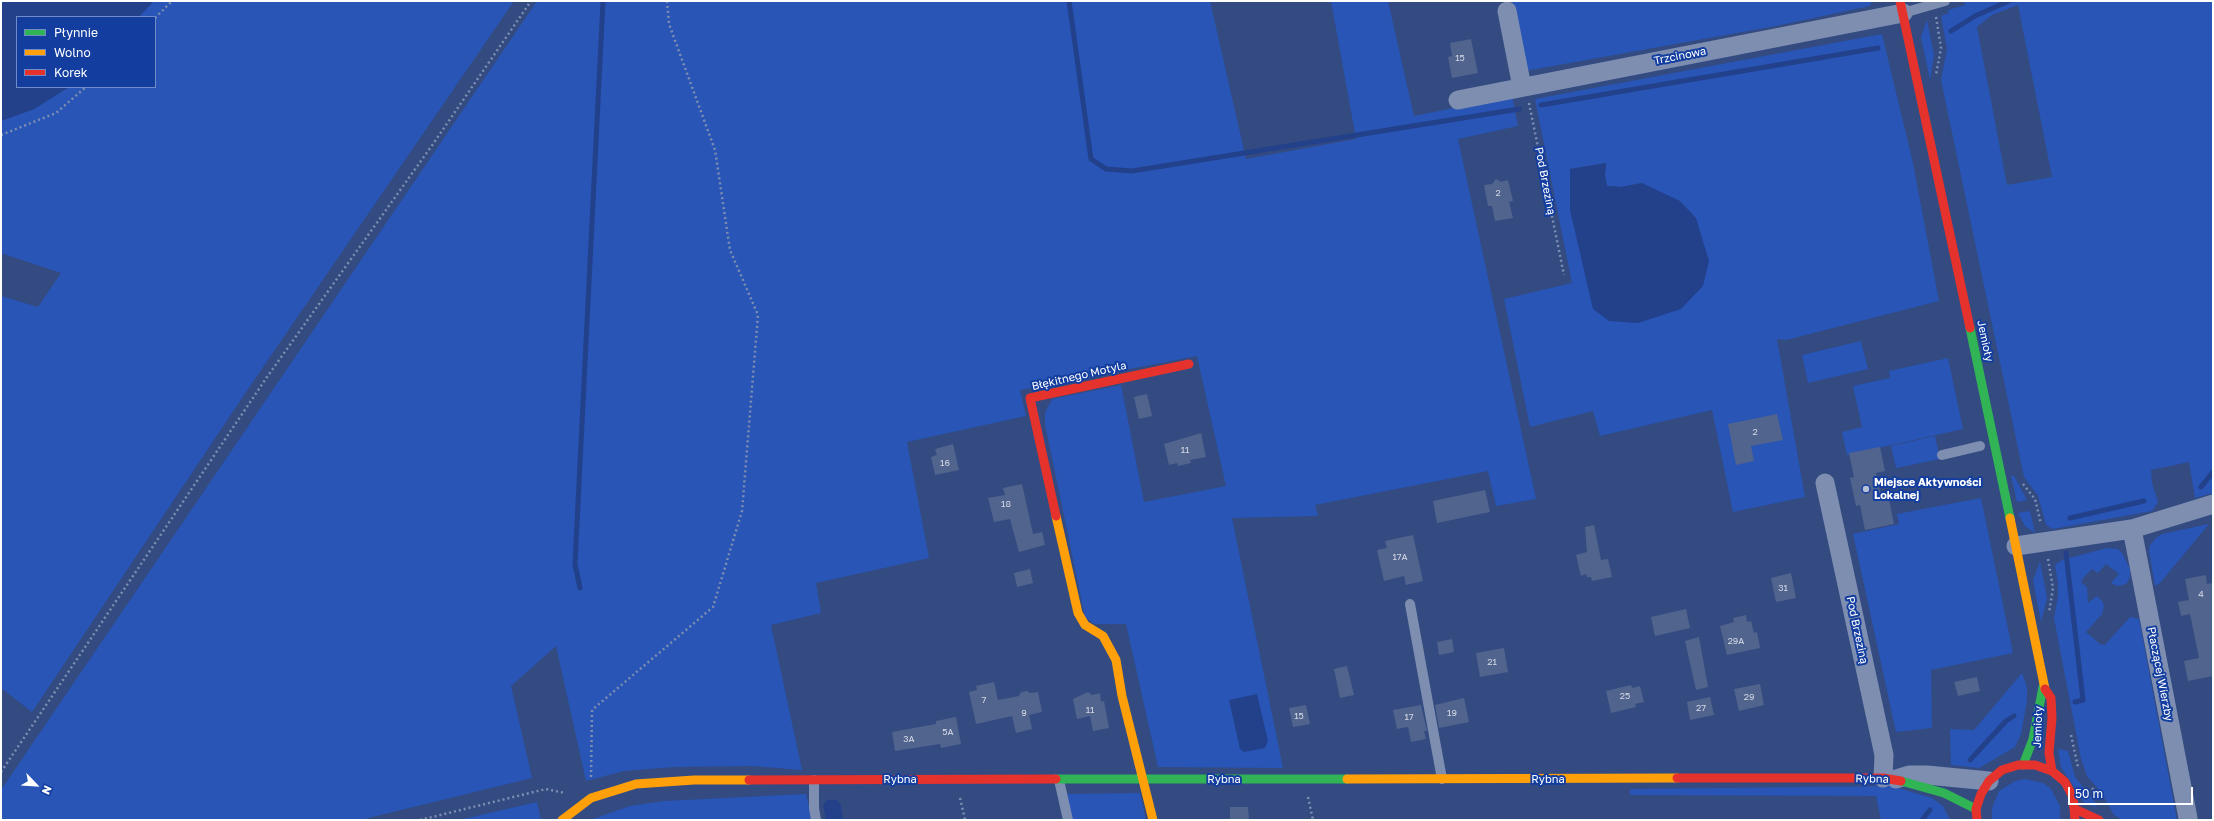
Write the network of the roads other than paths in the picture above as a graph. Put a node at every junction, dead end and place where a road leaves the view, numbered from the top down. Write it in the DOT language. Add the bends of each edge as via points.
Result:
graph roads {
  1 [pos="1945,1"];
  2 [pos="1902,7"];
  3 [pos="1507,11"];
  4 [pos="1524,87"];
  5 [pos="1458,100"];
  6 [pos="1189,364"];
  7 [pos="1980,446"];
  8 [pos="1942,455"];
  9 [pos="1825,483"];
  10 [pos="2213,504"];
  11 [pos="2132,529"];
  12 [pos="2016,546"];
  13 [pos="1410,604"];
  14 [pos="2043,686"];
  15 [pos="2023,765"];
  16 [pos="2052,771"];
  17 [pos="1144,779"];
  18 [pos="1442,779"];
  19 [pos="1889,779"];
  20 [pos="814,780"];
  21 [pos="1059,780"];
  22 [pos="1989,781"];
  23 [pos="1976,809"];
  24 [pos="2075,809"];
  25 [pos="2188,818"];
  26 [pos="562,820"];
  27 [pos="816,820"];
  28 [pos="1068,820"];
  29 [pos="1154,820"];
  30 [pos="1977,820"];
  31 [pos="2075,820"];
  32 [pos="2099,820"];
  1 -- 2 [label="lane"];
  2 -- 4 [label="street, Trzcinowa"];
  2 -- 12 [label="street, Jemioły"];
  3 -- 4 [label="street"];
  4 -- 5 [label="street, Trzcinowa"];
  6 -- 17 [label="street, Błękitnego Motyla" via="1030,398 1078,613 1085,625 1103,636 1116,660 1122,696"];
  7 -- 8 [label="lane"];
  9 -- 19 [label="street, Pod Brzeziną"];
  10 -- 11 [label="street"];
  11 -- 12 [label="street"];
  11 -- 25 [label="street, Płaczącej Wierzby"];
  12 -- 14 [label="street, Jemioły"];
  13 -- 18 [label="lane"];
  14 -- 15 [label="street, Jemioły" via="2038,700 2033,739"];
  14 -- 16 [label="street, Jemioły" via="2051,698 2049,753"];
  15 -- 16 [label="street" via="2035,765"];
  15 -- 22 [label="street" via="2002,770"];
  16 -- 24 [label="street" via="2064,782 2073,797"];
  17 -- 18 [label="street, Rybna"];
  17 -- 21 [label="street, Rybna"];
  17 -- 29 [label="street"];
  18 -- 19 [label="street, Rybna"];
  19 -- 22 [label="street, Rybna" via="1927,775"];
  19 -- 23 [label="street, Rybna" via="1944,793"];
  20 -- 21 [label="street, Rybna"];
  20 -- 26 [label="street, Rybna" via="694,780 636,784 591,798"];
  20 -- 27 [label="lane"];
  21 -- 28 [label="lane"];
  22 -- 23 [label="street"];
  23 -- 30 [label="street"];
  24 -- 31 [label="street"];
  24 -- 32 [label="street"];
}
